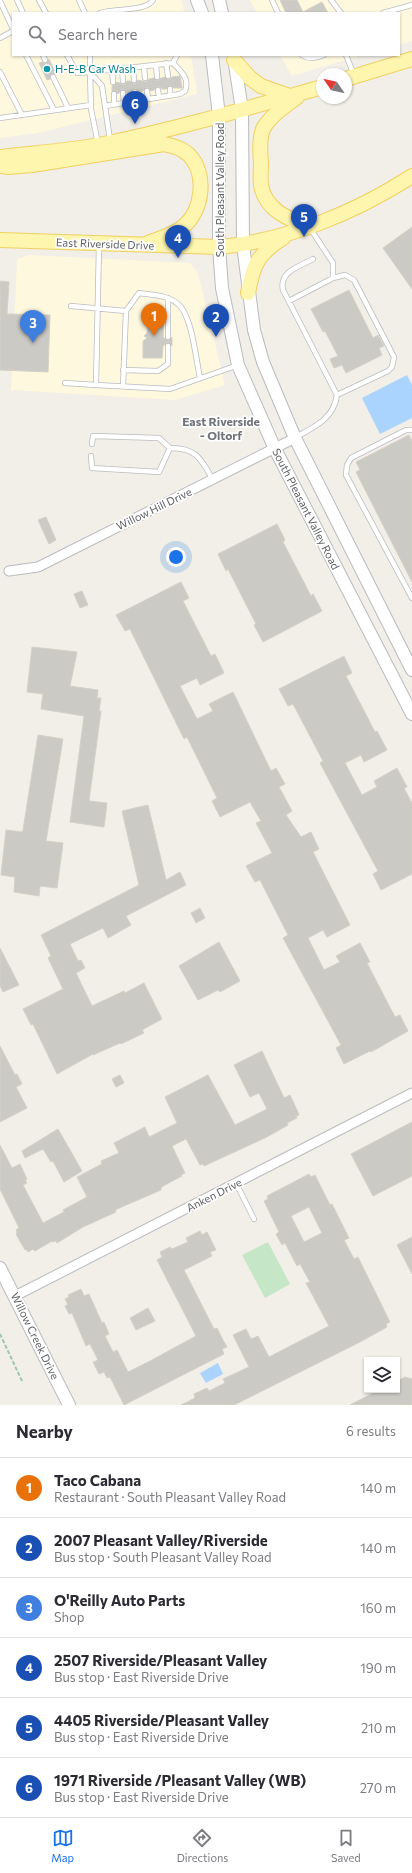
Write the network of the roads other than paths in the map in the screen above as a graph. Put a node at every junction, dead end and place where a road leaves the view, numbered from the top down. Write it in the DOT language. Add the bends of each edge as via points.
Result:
graph roads {
  1 [pos="1,0"];
  2 [pos="17,0"];
  3 [pos="39,0"];
  4 [pos="79,0"];
  5 [pos="153,0"];
  6 [pos="197,0"];
  7 [pos="218,0"];
  8 [pos="272,0"];
  9 [pos="331,0"];
  10 [pos="412,5"];
  11 [pos="23,12"];
  12 [pos="45,12"];
  13 [pos="84,12"];
  14 [pos="107,12"];
  15 [pos="202,12"];
  16 [pos="222,12"];
  17 [pos="278,12"];
  18 [pos="340,12"];
  19 [pos="387,12"];
  20 [pos="12,28"];
  21 [pos="12,31"];
  22 [pos="0,38"];
  23 [pos="27,56"];
  24 [pos="68,56"];
  25 [pos="90,56"];
  26 [pos="176,56"];
  27 [pos="212,56"];
  28 [pos="303,56"];
  29 [pos="322,56"];
  30 [pos="346,56"];
  31 [pos="233,57"];
  32 [pos="412,59"];
  33 [pos="173,63"];
  34 [pos="166,64"];
  35 [pos="156,65"];
  36 [pos="144,66"];
  37 [pos="133,67"];
  38 [pos="122,68"];
  39 [pos="348,68"];
  40 [pos="112,69"];
  41 [pos="0,72"];
  42 [pos="90,72"];
  43 [pos="168,76"];
  44 [pos="53,77"];
  45 [pos="157,77"];
  46 [pos="352,77"];
  47 [pos="145,78"];
  48 [pos="134,80"];
  49 [pos="123,81"];
  50 [pos="113,82"];
  51 [pos="170,89"];
  52 [pos="316,89"];
  53 [pos="158,90"];
  54 [pos="147,91"];
  55 [pos="135,92"];
  56 [pos="124,93"];
  57 [pos="114,94"];
  58 [pos="297,94"];
  59 [pos="170,95"];
  60 [pos="159,97"];
  61 [pos="148,99"];
  62 [pos="136,101"];
  63 [pos="124,103"];
  64 [pos="114,104"];
  65 [pos="91,105"];
  66 [pos="105,106"];
  67 [pos="68,108"];
  68 [pos="54,110"];
  69 [pos="242,110"];
  70 [pos="22,115"];
  71 [pos="219,116"];
  72 [pos="0,118"];
  73 [pos="104,143"];
  74 [pos="0,157"];
  75 [pos="0,166"];
  76 [pos="412,176"];
  77 [pos="310,227"];
  78 [pos="293,232"];
  79 [pos="0,240"];
  80 [pos="99,244"];
  81 [pos="243,245"];
  82 [pos="142,246"];
  83 [pos="219,247"];
  84 [pos="313,259"];
  85 [pos="333,278"];
  86 [pos="248,293"];
  87 [pos="168,298"];
  88 [pos="289,301"];
  89 [pos="71,306"];
  90 [pos="98,308"];
  91 [pos="126,311"];
  92 [pos="168,337"];
  93 [pos="168,346"];
  94 [pos="238,365"];
  95 [pos="124,370"];
  96 [pos="200,378"];
  97 [pos="65,383"];
  98 [pos="96,385"];
  99 [pos="123,386"];
  100 [pos="337,395"];
  101 [pos="412,430"];
  102 [pos="295,438"];
  103 [pos="92,444"];
  104 [pos="170,448"];
  105 [pos="275,450"];
  106 [pos="91,456"];
  107 [pos="213,480"];
  108 [pos="9,571"];
  109 [pos="412,598"];
  110 [pos="412,670"];
  111 [pos="412,714"];
  112 [pos="412,1093"];
  113 [pos="236,1183"];
  114 [pos="254,1218"];
  115 [pos="0,1268"];
  116 [pos="15,1296"];
  117 [pos="69,1405"];
  1 -- 20 [label="lane"];
  2 -- 11 [label="lane"];
  3 -- 12 [label="lane"];
  4 -- 13 [label="lane"];
  5 -- 14 [label="lane" via="142,7"];
  6 -- 15 [label="main road"];
  7 -- 16 [label="main road"];
  8 -- 17 [label="lane"];
  9 -- 18 [label="lane"];
  10 -- 19 [label="lane"];
  21 -- 22 [label="lane"];
  23 -- 68 [label="lane"];
  24 -- 42 [label="lane" via="77,73"];
  25 -- 42 [label="lane"];
  26 -- 33 [label="lane"];
  27 -- 71 [label="main road, South Pleasant Valley Road"];
  28 -- 29 [label="lane" via="314,59"];
  30 -- 39 [label="lane"];
  31 -- 58 [label="main road" via="260,86"];
  31 -- 69 [label="main road, South Pleasant Valley Road"];
  32 -- 46 [label="main road"];
  33 -- 34 [label="lane"];
  33 -- 59 [label="lane" via="184,74 187,86 185,91"];
  34 -- 35 [label="lane"];
  34 -- 43 [label="lane"];
  35 -- 36 [label="lane"];
  35 -- 45 [label="lane"];
  36 -- 37 [label="lane"];
  36 -- 47 [label="lane"];
  37 -- 38 [label="lane"];
  37 -- 48 [label="lane"];
  38 -- 40 [label="lane"];
  38 -- 49 [label="lane"];
  40 -- 42 [label="lane"];
  40 -- 50 [label="lane"];
  41 -- 70 [label="lane"];
  42 -- 65 [label="lane"];
  42 -- 66 [label="lane" via="102,86"];
  44 -- 67 [label="lane"];
  51 -- 59 [label="lane"];
  52 -- 58 [label="main road"];
  53 -- 60 [label="lane"];
  54 -- 61 [label="lane"];
  55 -- 62 [label="lane"];
  56 -- 63 [label="lane"];
  57 -- 64 [label="lane"];
  58 -- 69 [label="main road"];
  58 -- 77 [label="main road" via="264,129 260,144 261,185 267,201 274,210"];
  59 -- 60 [label="lane"];
  60 -- 61 [label="lane"];
  61 -- 62 [label="lane"];
  62 -- 63 [label="lane"];
  63 -- 64 [label="lane"];
  64 -- 66 [label="lane"];
  65 -- 67 [label="lane"];
  65 -- 73 [label="lane"];
  66 -- 73 [label="lane"];
  67 -- 68 [label="lane"];
  68 -- 70 [label="lane"];
  69 -- 71 [label="main road"];
  69 -- 81 [label="main road, South Pleasant Valley Road"];
  70 -- 72 [label="lane"];
  71 -- 73 [label="main road"];
  71 -- 83 [label="main road, South Pleasant Valley Road"];
  73 -- 74 [label="main road"];
  75 -- 82 [label="main road" via="32,165 164,144 178,147 189,155 196,165 200,177 199,204 184,226 172,234"];
  76 -- 77 [label="main road, East Riverside Drive" via="366,202"];
  77 -- 78 [label="main road, East Riverside Drive"];
  77 -- 85 [label="lane" via="333,263"];
  78 -- 81 [label="main road, East Riverside Drive"];
  78 -- 86 [label="main road" via="274,243 258,258"];
  79 -- 80 [label="main road, East Riverside Drive"];
  80 -- 82 [label="main road, East Riverside Drive"];
  80 -- 90 [label="lane"];
  81 -- 83 [label="main road, East Riverside Drive"];
  81 -- 86 [label="main road, South Pleasant Valley Road"];
  82 -- 83 [label="main road, East Riverside Drive"];
  83 -- 94 [label="main road, South Pleasant Valley Road" via="222,288"];
  84 -- 88 [label="lane" via="285,274 281,282"];
  85 -- 88 [label="lane"];
  85 -- 100 [label="lane" via="345,275 354,280 394,357 392,367 388,371"];
  86 -- 102 [label="main road, South Pleasant Valley Road" via="263,362"];
  87 -- 91 [label="lane" via="139,293"];
  87 -- 92 [label="lane"];
  87 -- 96 [label="lane" via="179,304 188,318"];
  88 -- 100 [label="lane"];
  89 -- 90 [label="lane"];
  90 -- 91 [label="lane"];
  90 -- 98 [label="lane"];
  91 -- 95 [label="lane"];
  93 -- 95 [label="lane" via="168,364 158,371"];
  94 -- 96 [label="lane"];
  94 -- 105 [label="main road, South Pleasant Valley Road"];
  95 -- 99 [label="lane"];
  96 -- 99 [label="lane" via="170,388"];
  97 -- 98 [label="lane"];
  98 -- 99 [label="lane"];
  100 -- 102 [label="lane" via="330,416"];
  101 -- 109 [label="lane" via="406,430 351,458 346,475"];
  102 -- 105 [label="street, Willow Hill Drive"];
  102 -- 110 [label="main road, South Pleasant Valley Road" via="406,652"];
  103 -- 104 [label="lane" via="93,436 159,438"];
  104 -- 106 [label="lane" via="159,472 92,468"];
  104 -- 107 [label="lane" via="183,448 195,453"];
  105 -- 107 [label="street, Willow Hill Drive"];
  105 -- 111 [label="main road, South Pleasant Valley Road"];
  107 -- 108 [label="street, Willow Hill Drive" via="38,567"];
  112 -- 113 [label="street, Anken Drive"];
  113 -- 114 [label="lane"];
  113 -- 116 [label="street, Anken Drive"];
  115 -- 116 [label="main road, Willow Creek Drive"];
  116 -- 117 [label="main road, Willow Creek Drive"];
}
